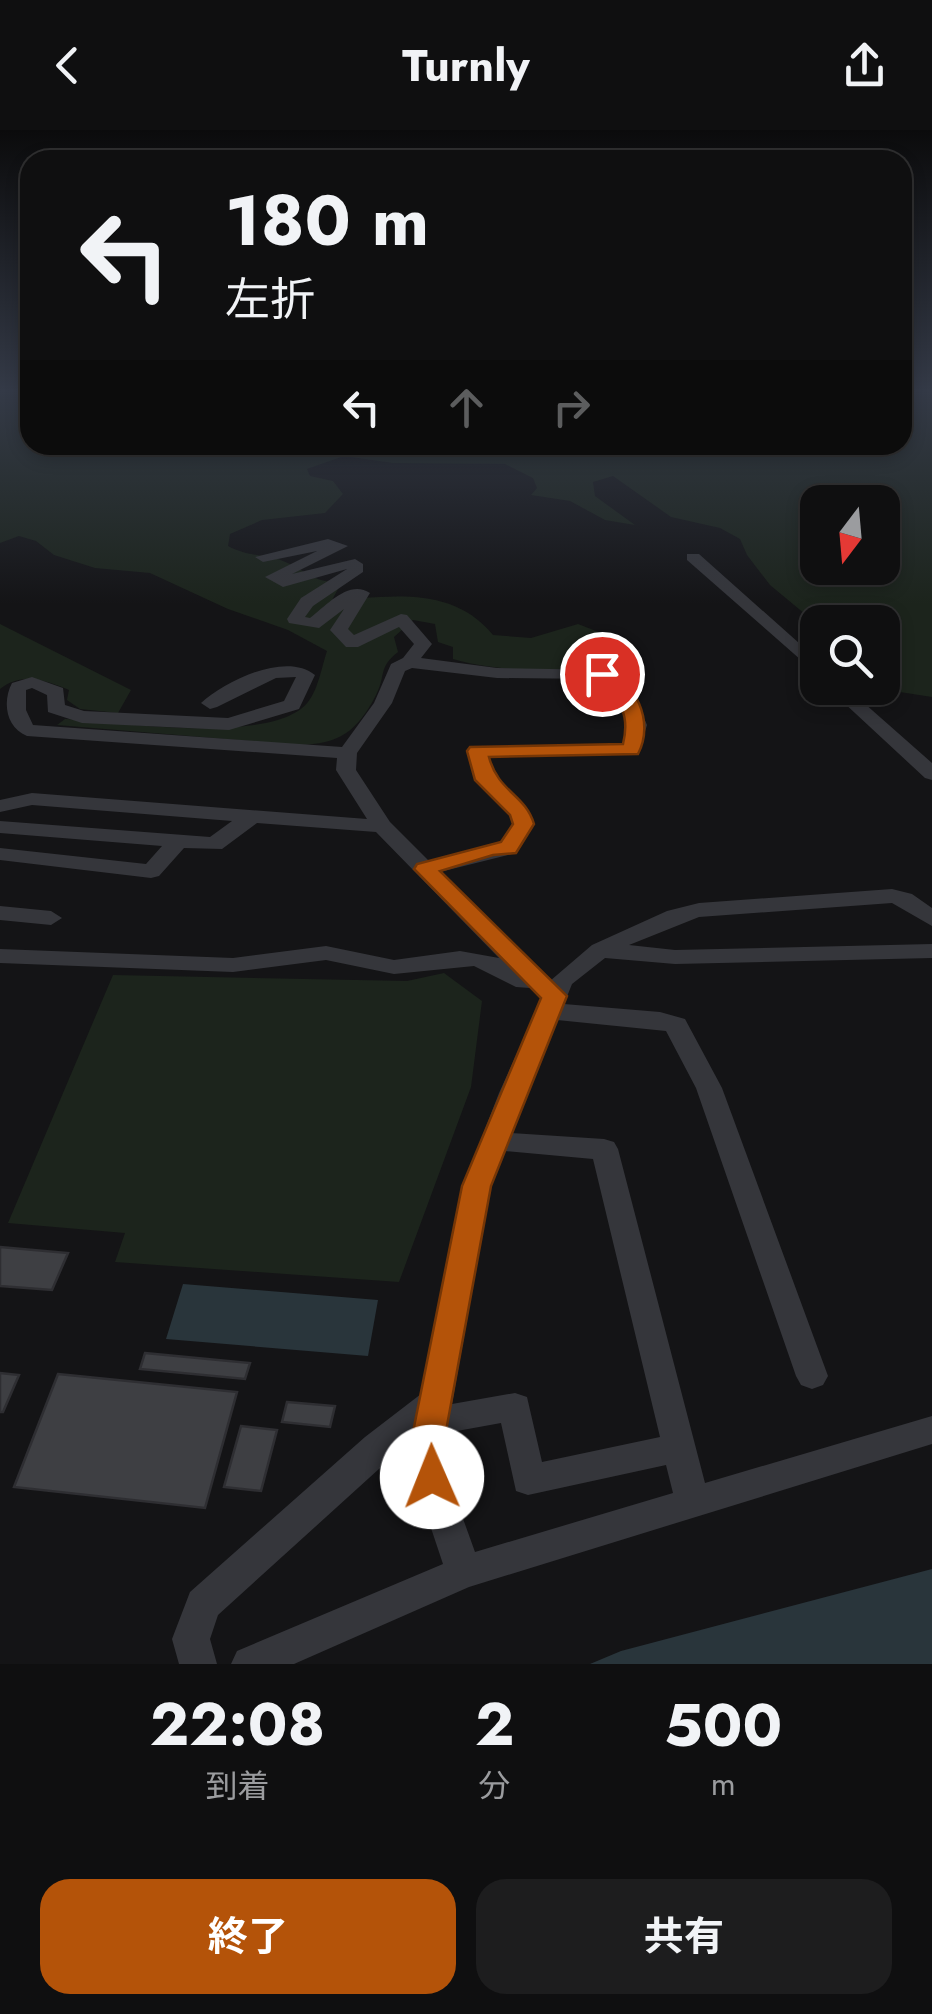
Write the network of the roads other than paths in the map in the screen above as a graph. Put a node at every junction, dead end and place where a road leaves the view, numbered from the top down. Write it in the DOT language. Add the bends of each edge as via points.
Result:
graph roads {
  1 [pos="264,557"];
  2 [pos="693,557"];
  3 [pos="800,654"];
  4 [pos="408,662"];
  5 [pos="210,703"];
  6 [pos="856,705"];
  7 [pos="347,753"];
  8 [pos="932,774"];
  9 [pos="0,806"];
  10 [pos="254,815"];
  11 [pos="382,826"];
  12 [pos="0,827"];
  13 [pos="178,842"];
  14 [pos="0,854"];
  15 [pos="425,869"];
  16 [pos="0,914"];
  17 [pos="51,918"];
  18 [pos="932,918"];
  19 [pos="600,950"];
  20 [pos="932,951"];
  21 [pos="0,956"];
  22 [pos="550,999"];
  23 [pos="494,1140"];
  24 [pos="812,1376"];
  25 [pos="434,1411"];
  26 [pos="932,1430"];
  27 [pos="678,1448"];
  28 [pos="692,1500"];
  29 [pos="464,1572"];
  30 [pos="198,1664"];
  31 [pos="250,1664"];
  1 -- 4 [label="street" via="340,546 273,577 283,582 355,564 355,572 307,602 295,619 312,624 362,592 339,630 352,644 401,619 423,644"];
  2 -- 3 [label="street"];
  4 -- 7 [label="street" via="397,668 383,703"];
  4 -- 15 [label="street" via="498,673 602,674 624,692 637,725 632,750 477,751 485,780 524,824 508,848"];
  5 -- 7 [label="street" via="282,670 306,676 292,705 229,724 82,717 61,712 56,692 32,682 18,687 14,698 27,730"];
  6 -- 8 [label="street"];
  7 -- 11 [label="street" via="346,770"];
  9 -- 10 [label="street" via="32,799"];
  10 -- 11 [label="street"];
  10 -- 13 [label="street" via="214,844"];
  11 -- 15 [label="street"];
  12 -- 13 [label="street"];
  13 -- 14 [label="street" via="150,871"];
  15 -- 22 [label="street"];
  16 -- 17 [label="street"];
  18 -- 19 [label="street" via="892,896 699,910"];
  19 -- 20 [label="street" via="676,957"];
  19 -- 22 [label="street" via="562,980"];
  21 -- 22 [label="street" via="234,965 326,953 388,968 466,955 489,959"];
  22 -- 23 [label="street"];
  22 -- 24 [label="street" via="676,1025 709,1088"];
  23 -- 25 [label="street" via="476,1186"];
  23 -- 27 [label="street" via="604,1149"];
  25 -- 27 [label="street" via="515,1406 528,1480"];
  25 -- 29 [label="street" via="428,1442 432,1477"];
  25 -- 30 [label="street" via="377,1447 202,1604 191,1638"];
  26 -- 28 [label="street"];
  27 -- 28 [label="street"];
  28 -- 29 [label="street"];
  29 -- 31 [label="street"];
}
